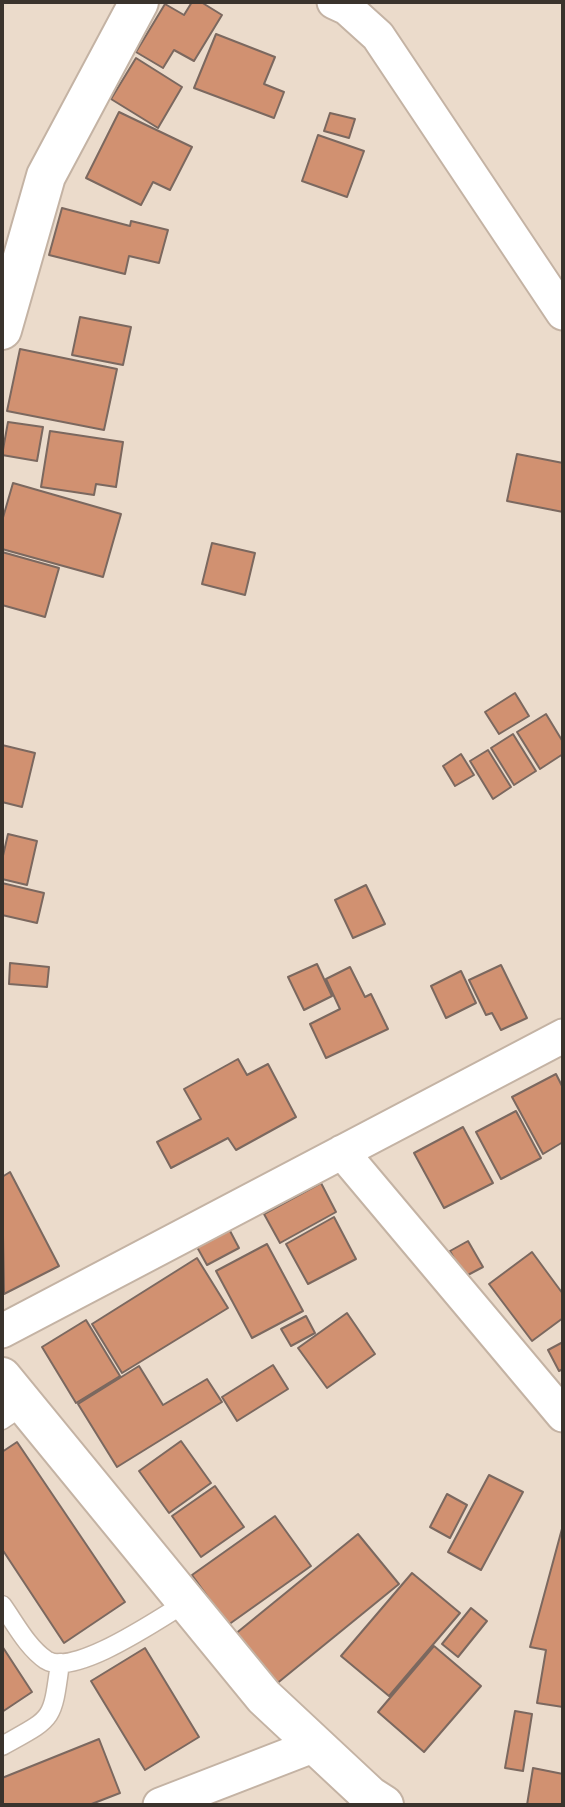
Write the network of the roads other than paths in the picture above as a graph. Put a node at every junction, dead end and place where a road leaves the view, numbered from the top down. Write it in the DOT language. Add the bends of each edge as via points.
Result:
graph roads {
  1 [pos="139,2"];
  2 [pos="334,2"];
  3 [pos="563,313"];
  4 [pos="2,330"];
  5 [pos="563,1036"];
  6 [pos="342,1152"];
  7 [pos="2,1331"];
  8 [pos="9,1401"];
  9 [pos="563,1415"];
  10 [pos="187,1602"];
  11 [pos="2,1605"];
  12 [pos="60,1663"];
  13 [pos="315,1745"];
  14 [pos="2,1746"];
  15 [pos="160,1805"];
  16 [pos="384,1805"];
  1 -- 4 [label="main road" via="46,176"];
  2 -- 3 [label="street" via="378,36"];
  5 -- 6 [label="street"];
  6 -- 7 [label="street"];
  6 -- 9 [label="street"];
  8 -- 10 [label="main road"];
  10 -- 12 [label="lane" via="93,1656"];
  10 -- 13 [label="main road" via="264,1697"];
  11 -- 12 [label="lane" via="29,1645 48,1661"];
  12 -- 14 [label="lane" via="54,1710 40,1725"];
  13 -- 15 [label="street"];
  13 -- 16 [label="main road"];
}
